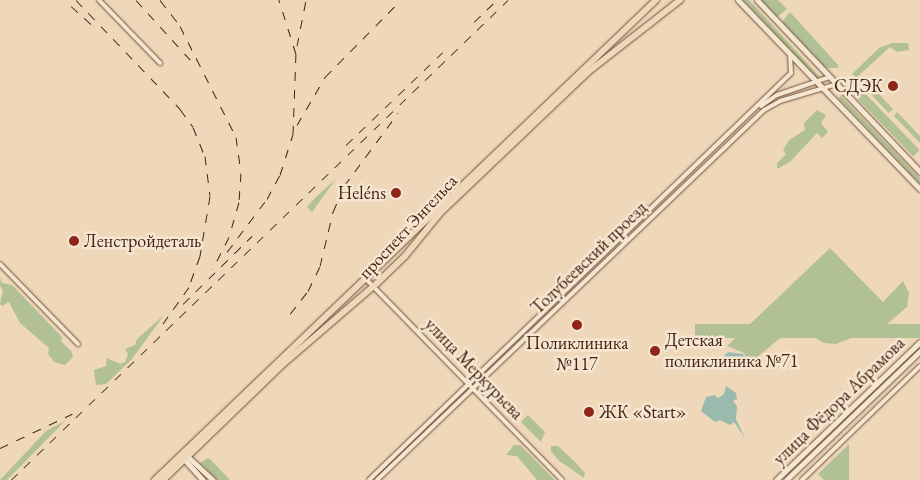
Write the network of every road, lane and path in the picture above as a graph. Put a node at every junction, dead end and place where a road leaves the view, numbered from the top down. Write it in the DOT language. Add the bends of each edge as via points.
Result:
graph roads {
  1 [pos="98,0"];
  2 [pos="656,0"];
  3 [pos="680,0"];
  4 [pos="738,0"];
  5 [pos="757,0"];
  6 [pos="789,53"];
  7 [pos="160,64"];
  8 [pos="830,77"];
  9 [pos="818,83"];
  10 [pos="837,84"];
  11 [pos="824,88"];
  12 [pos="755,110"];
  13 [pos="920,172"];
  14 [pos="920,189"];
  15 [pos="0,264"];
  16 [pos="366,278"];
  17 [pos="374,286"];
  18 [pos="920,342"];
  19 [pos="78,344"];
  20 [pos="920,351"];
  21 [pos="920,366"];
  22 [pos="471,386"];
  23 [pos="185,456"];
  24 [pos="155,480"];
  25 [pos="163,480"];
  26 [pos="203,480"];
  27 [pos="213,480"];
  28 [pos="369,480"];
  29 [pos="377,480"];
  30 [pos="562,480"];
  31 [pos="776,480"];
  32 [pos="786,480"];
  33 [pos="802,480"];
  1 -- 7 [label="street"];
  2 -- 16 [label="main road, проспект Энгельса"];
  3 -- 17 [label="main road, проспект Энгельса" via="588,72 441,212 405,256"];
  4 -- 6 [label="street"];
  5 -- 8 [label="street"];
  6 -- 9 [label="street"];
  6 -- 12 [label="street, Толубеевский проезд" via="791,73"];
  8 -- 9 [label="street, Толубеевский проезд"];
  8 -- 10 [label="street"];
  9 -- 11 [label="street"];
  9 -- 12 [label="street, Толубеевский проезд" via="777,95"];
  10 -- 11 [label="street, Толубеевский проезд"];
  10 -- 13 [label="street"];
  11 -- 14 [label="street"];
  11 -- 22 [label="street, Толубеевский проезд" via="780,101 764,110"];
  12 -- 22 [label="street, Толубеевский проезд"];
  15 -- 19 [label="street"];
  16 -- 17 [label="street, улица Меркурьева"];
  16 -- 23 [label="main road, проспект Энгельса"];
  17 -- 22 [label="street, улица Меркурьева"];
  17 -- 23 [label="main road, проспект Энгельса" via="282,365"];
  18 -- 31 [label="street, улица Фёдора Абрамова"];
  20 -- 32 [label="street, улица Фёдора Абрамова"];
  21 -- 33 [label="street"];
  22 -- 28 [label="street, Толубеевский проезд"];
  22 -- 29 [label="street, Толубеевский проезд"];
  22 -- 30 [label="street, улица Меркурьева"];
  23 -- 24 [label="main road, проспект Энгельса"];
  23 -- 25 [label="main road, проспект Энгельса"];
  23 -- 26 [label="street"];
  23 -- 27 [label="street"];
}
